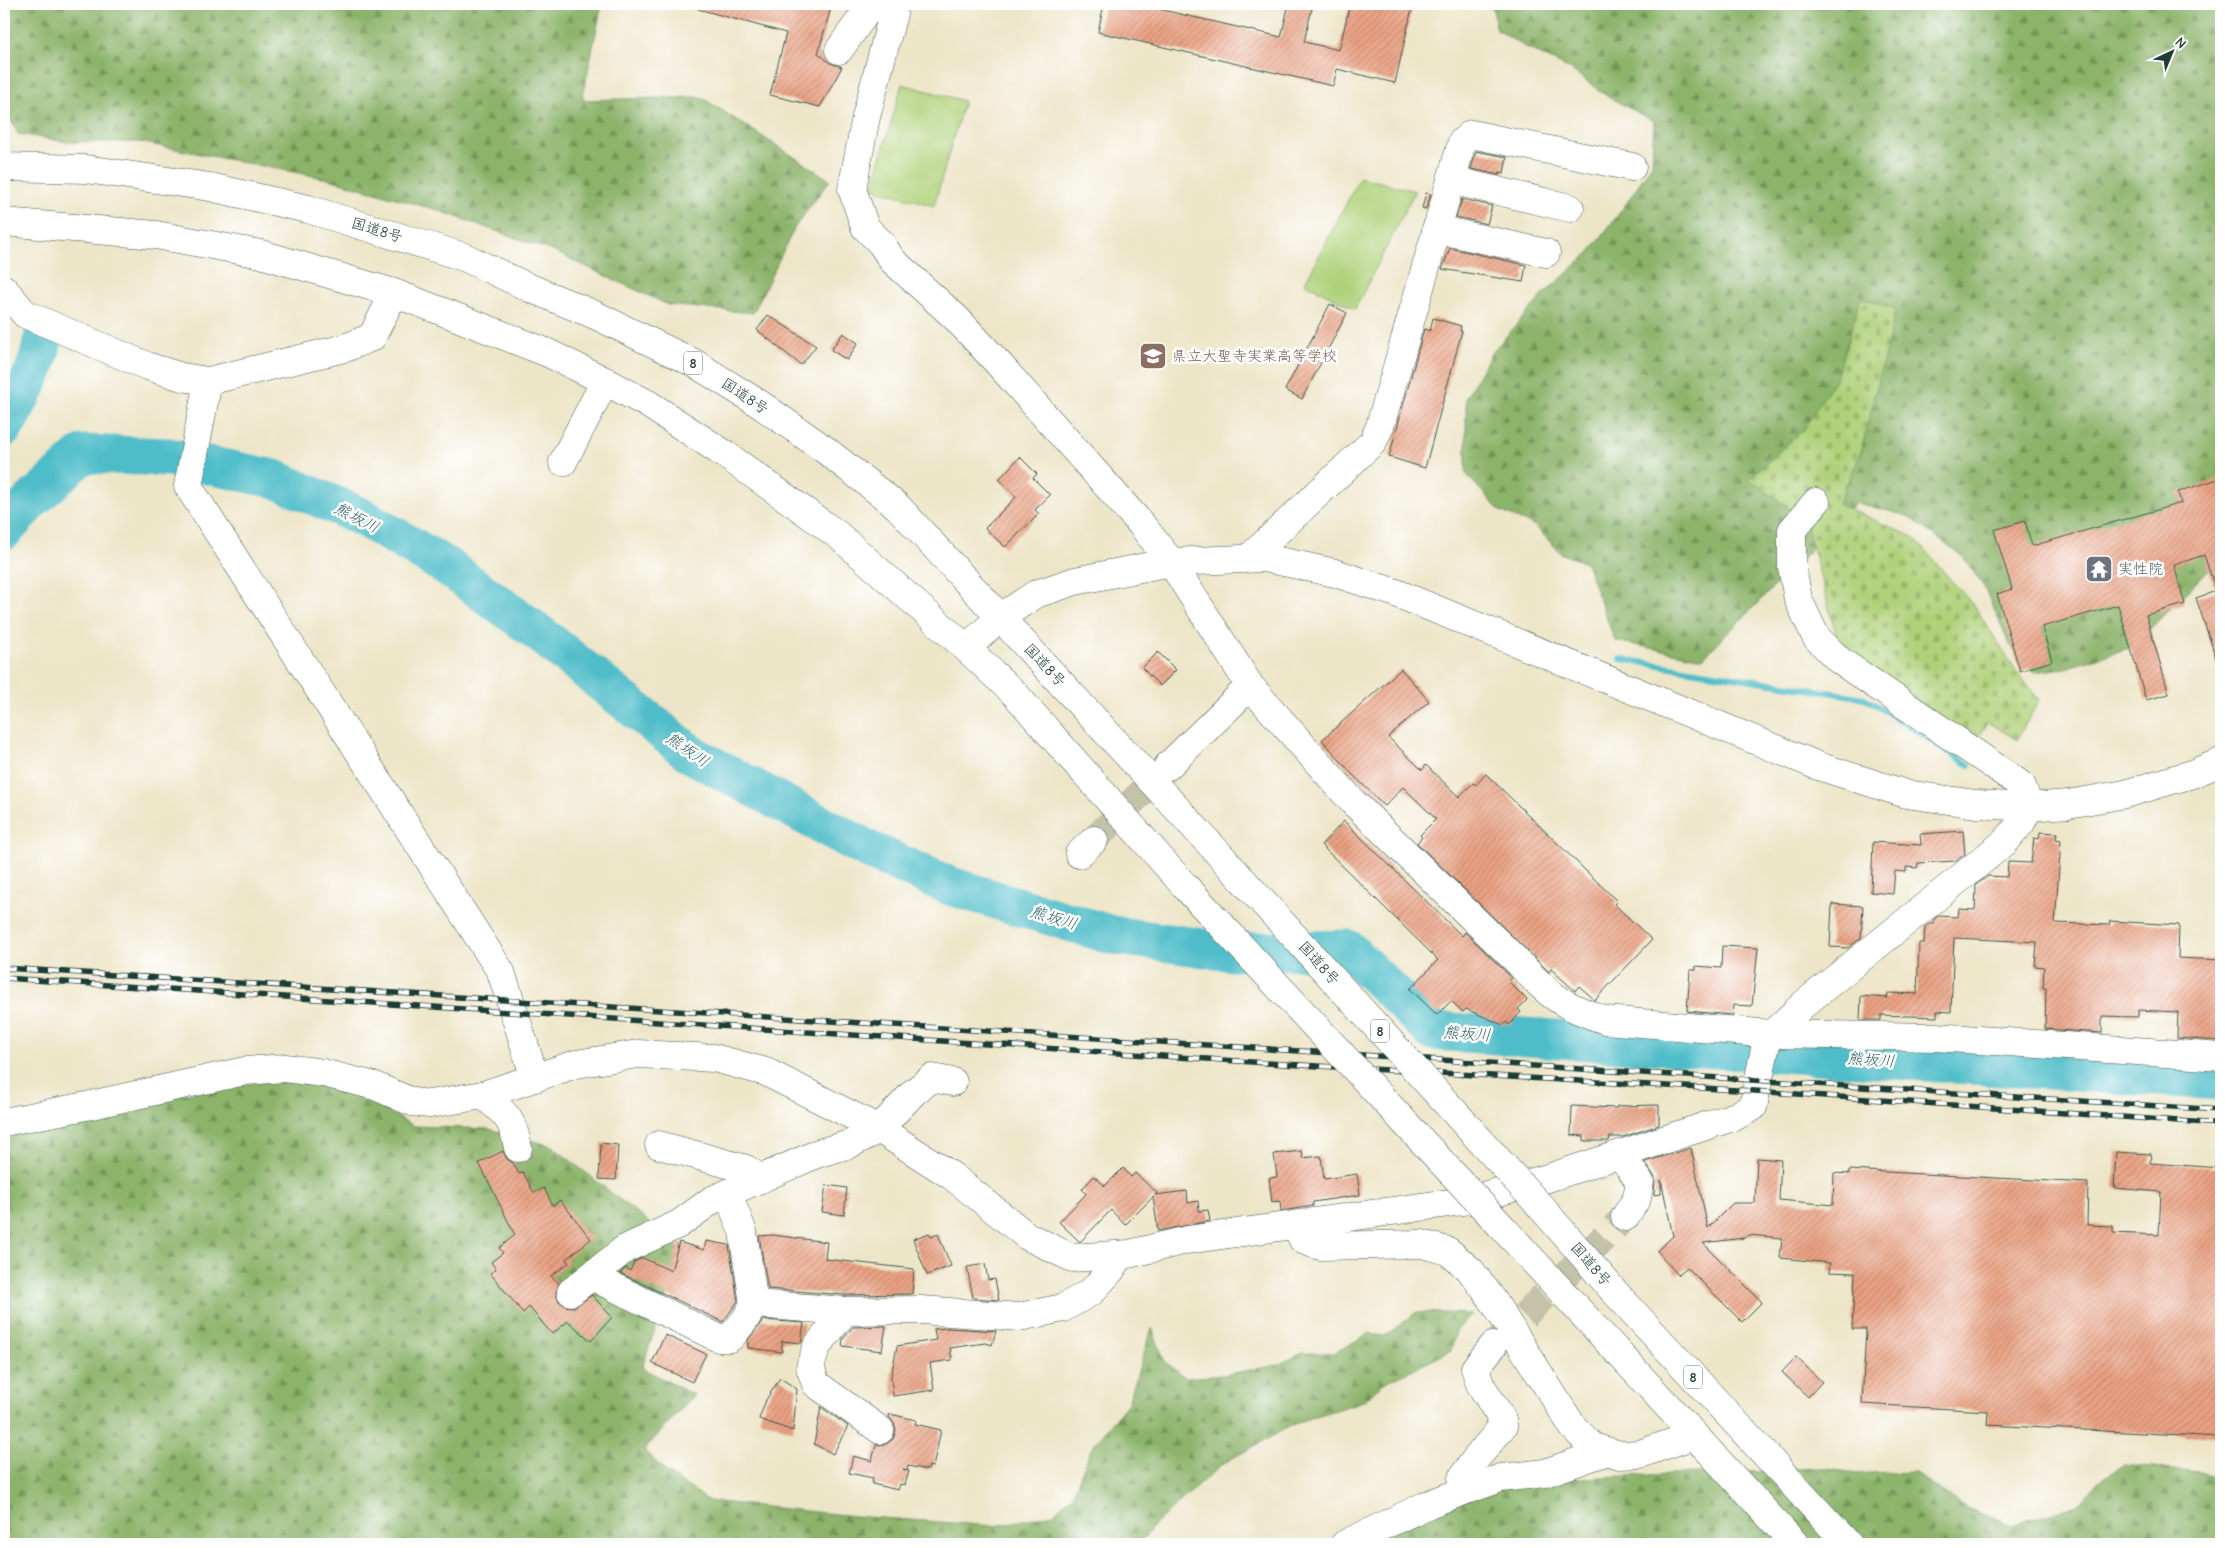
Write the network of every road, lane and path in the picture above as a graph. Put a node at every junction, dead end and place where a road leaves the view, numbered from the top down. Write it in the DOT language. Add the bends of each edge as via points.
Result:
graph roads {
  1 [pos="885,7"];
  2 [pos="838,50"];
  3 [pos="4,167"];
  4 [pos="1632,167"];
  5 [pos="1451,180"];
  6 [pos="1570,208"];
  7 [pos="4,222"];
  8 [pos="1436,229"];
  9 [pos="1546,253"];
  10 [pos="4,289"];
  11 [pos="394,293"];
  12 [pos="208,381"];
  13 [pos="605,381"];
  14 [pos="563,462"];
  15 [pos="1816,502"];
  16 [pos="1249,558"];
  17 [pos="1171,562"];
  18 [pos="1001,617"];
  19 [pos="966,648"];
  20 [pos="1250,686"];
  21 [pos="2221,762"];
  22 [pos="1168,766"];
  23 [pos="2029,807"];
  24 [pos="1767,1046"];
  25 [pos="2221,1057"];
  26 [pos="535,1078"];
  27 [pos="953,1082"];
  28 [pos="483,1094"];
  29 [pos="4,1122"];
  30 [pos="879,1129"];
  31 [pos="659,1145"];
  32 [pos="518,1148"];
  33 [pos="1620,1154"];
  34 [pos="761,1178"];
  35 [pos="728,1194"];
  36 [pos="1625,1217"];
  37 [pos="1296,1226"];
  38 [pos="1121,1254"];
  39 [pos="754,1304"];
  40 [pos="845,1311"];
  41 [pos="1493,1346"];
  42 [pos="880,1430"];
  43 [pos="1694,1436"];
  44 [pos="1605,1452"];
  45 [pos="1461,1492"];
  46 [pos="1345,1544"];
  47 [pos="1794,1544"];
  48 [pos="1848,1544"];
  1 -- 2 [label="main road"];
  1 -- 17 [label="main road" via="852,190 865,226 892,260 956,318 997,362"];
  3 -- 18 [label="main road, 国道8号 / 8" via="86,169 210,187 308,209 464,257 595,315 694,363 824,449 897,506"];
  4 -- 5 [label="main road" via="1471,134 1462,142"];
  5 -- 6 [label="main road"];
  5 -- 8 [label="main road"];
  7 -- 11 [label="main road" via="156,236 261,254"];
  8 -- 9 [label="main road"];
  8 -- 16 [label="main road" via="1373,442"];
  10 -- 12 [label="main road" via="25,314 147,366"];
  11 -- 12 [label="main road" via="372,336 345,348"];
  11 -- 13 [label="main road" via="548,353"];
  12 -- 26 [label="main road" via="188,486 500,972"];
  13 -- 14 [label="main road"];
  13 -- 19 [label="main road" via="648,404 726,455 838,535"];
  15 -- 23 [label="main road" via="1792,530 1792,567 1798,600 1816,637 1839,660 2022,786"];
  16 -- 17 [label="main road"];
  16 -- 23 [label="main road" via="1265,558 1335,572 1396,593 1818,766 1906,794 1976,804"];
  17 -- 18 [label="main road" via="1067,583 1036,594"];
  17 -- 20 [label="main road"];
  18 -- 19 [label="main road"];
  18 -- 48 [label="main road, 国道8号 / 8, bridge"];
  19 -- 43 [label="main road, bridge" via="1015,694 1183,884"];
  20 -- 22 [label="main road"];
  20 -- 24 [label="main road" via="1352,801 1543,989 1563,1003 1605,1020"];
  21 -- 23 [label="main road" via="2125,794"];
  23 -- 24 [label="main road" via="2021,823 2004,842 1804,1004"];
  24 -- 25 [label="main road" via="1936,1037"];
  24 -- 33 [label="main road" via="1753,1107 1736,1116"];
  26 -- 28 [label="main road"];
  26 -- 30 [label="main road" via="576,1064 638,1054 714,1058 766,1072"];
  27 -- 30 [label="main road" via="932,1078"];
  28 -- 29 [label="main road" via="430,1104 412,1102 375,1086 323,1073 285,1068 246,1071"];
  28 -- 32 [label="main road" via="515,1128"];
  30 -- 34 [label="main road" via="850,1144 819,1153"];
  30 -- 38 [label="main road" via="952,1176 1027,1236 1072,1258"];
  31 -- 34 [label="main road" via="746,1169"];
  33 -- 36 [label="main road" via="1640,1182 1637,1198"];
  33 -- 37 [label="main road" via="1470,1200"];
  34 -- 35 [label="main road"];
  35 -- 39 [label="main road" via="743,1232"];
  35 -- 39 [label="main road" via="712,1200 679,1224 625,1249 581,1284 718,1338 730,1338"];
  37 -- 38 [label="main road" via="1187,1240"];
  37 -- 44 [label="main road" via="1303,1240 1320,1246 1422,1244 1448,1252 1471,1271 1492,1299 1573,1427 1593,1446"];
  38 -- 40 [label="main road" via="1091,1292 1063,1308 1042,1313 1019,1317 922,1310"];
  39 -- 40 [label="main road"];
  40 -- 42 [label="main road" via="817,1346 810,1367 816,1384"];
  41 -- 45 [label="main road" via="1475,1368 1503,1426 1462,1478"];
  43 -- 44 [label="main road" via="1640,1454"];
  43 -- 47 [label="main road"];
  44 -- 45 [label="main road" via="1545,1473 1501,1478"];
  45 -- 46 [label="main road"];
}
